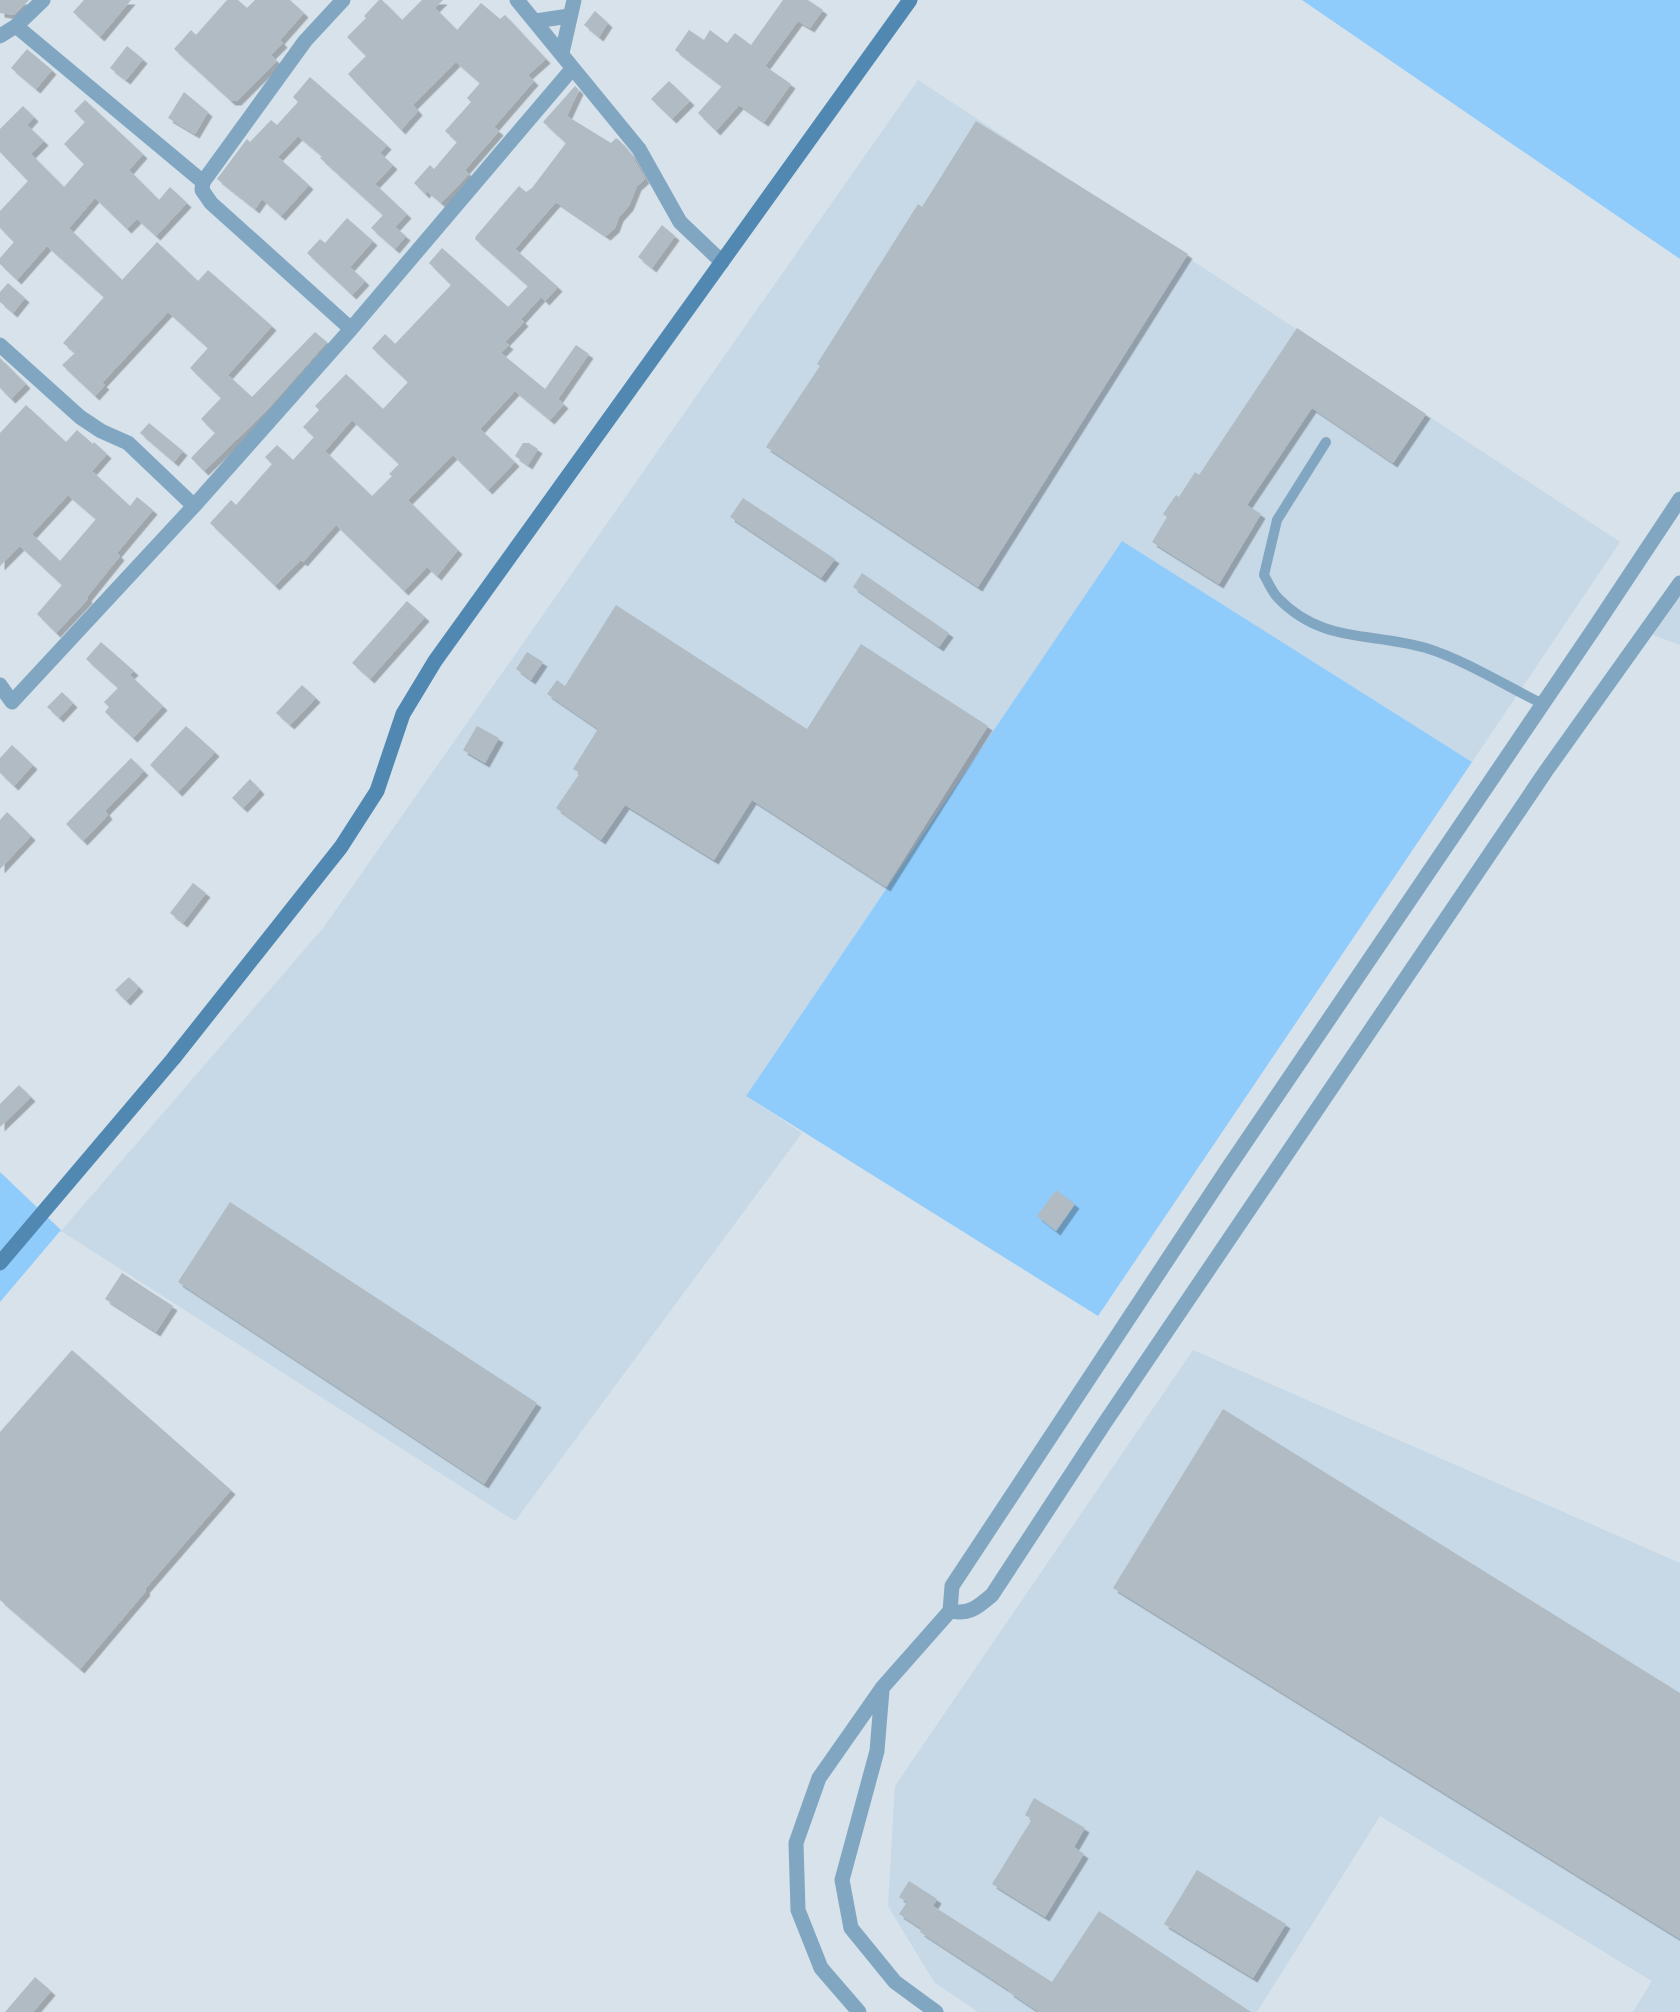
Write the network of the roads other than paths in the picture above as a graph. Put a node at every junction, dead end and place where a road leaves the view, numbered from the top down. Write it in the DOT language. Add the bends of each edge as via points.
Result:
graph roads {
  1 [pos="43,0"];
  2 [pos="343,0"];
  3 [pos="517,0"];
  4 [pos="574,0"];
  5 [pos="910,0"];
  6 [pos="569,16"];
  7 [pos="536,21"];
  8 [pos="16,26"];
  9 [pos="0,36"];
  10 [pos="562,53"];
  11 [pos="572,69"];
  12 [pos="202,182"];
  13 [pos="722,262"];
  14 [pos="351,328"];
  15 [pos="0,345"];
  16 [pos="1326,442"];
  17 [pos="1680,499"];
  18 [pos="194,506"];
  19 [pos="1680,583"];
  20 [pos="0,685"];
  21 [pos="1543,704"];
  22 [pos="0,1263"];
  23 [pos="950,1611"];
  24 [pos="882,1688"];
  25 [pos="859,2012"];
  26 [pos="936,2012"];
  1 -- 8 [label="street"];
  2 -- 12 [label="street" via="305,41"];
  3 -- 7 [label="street"];
  4 -- 6 [label="street"];
  5 -- 13 [label="street"];
  6 -- 7 [label="street"];
  6 -- 10 [label="street"];
  7 -- 10 [label="street"];
  8 -- 9 [label="street"];
  8 -- 12 [label="street"];
  10 -- 11 [label="street"];
  11 -- 13 [label="street" via="639,149 680,222"];
  11 -- 14 [label="street"];
  12 -- 14 [label="street" via="202,190 211,203"];
  13 -- 22 [label="street" via="558,486 413,693 376,791 340,847 173,1059"];
  14 -- 18 [label="street"];
  15 -- 18 [label="street" via="80,417 128,443"];
  16 -- 21 [label="lane" via="1277,520 1264,575 1277,597 1310,623 1342,635 1425,648 1456,659"];
  17 -- 21 [label="street"];
  18 -- 20 [label="street" via="12,702"];
  19 -- 23 [label="street" via="1546,771 992,1595 974,1610"];
  21 -- 23 [label="street" via="1226,1170 952,1586"];
  23 -- 24 [label="street"];
  24 -- 25 [label="street" via="819,1778 796,1843 798,1910 821,1968"];
  24 -- 26 [label="street" via="876,1751 842,1880 851,1928 895,1982"];
}
